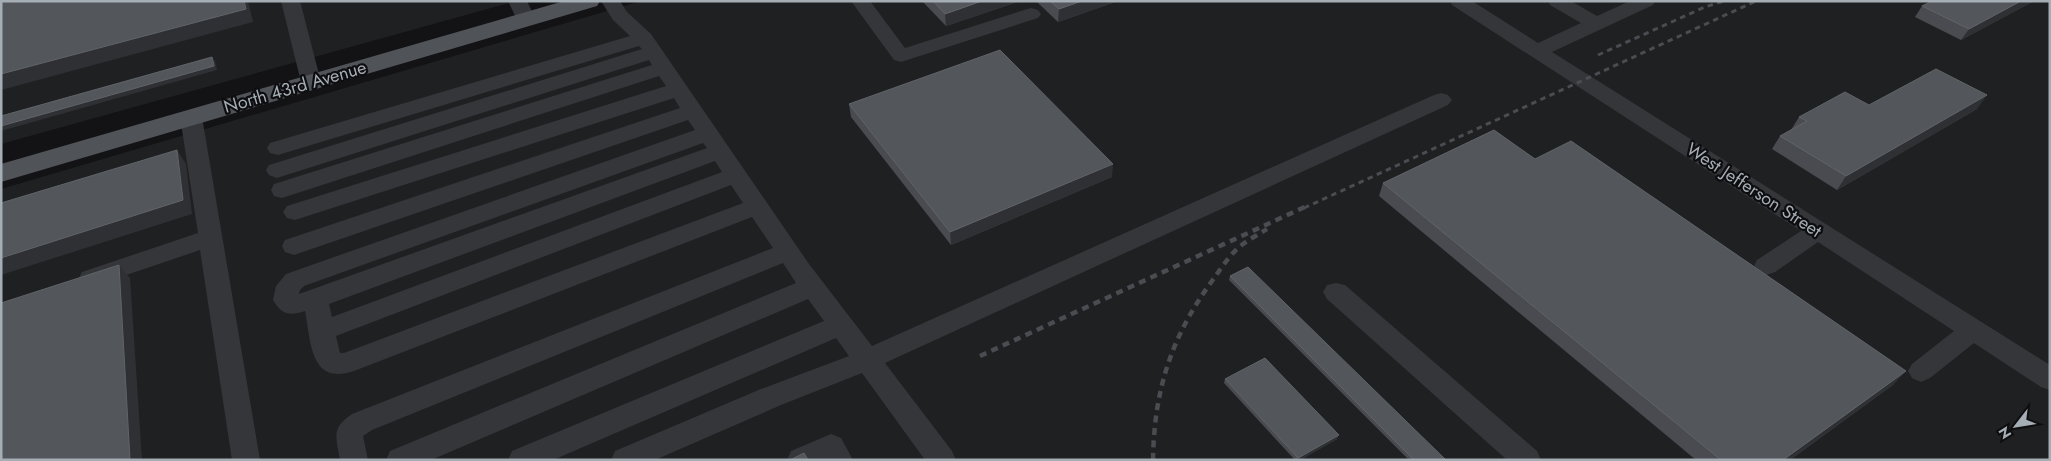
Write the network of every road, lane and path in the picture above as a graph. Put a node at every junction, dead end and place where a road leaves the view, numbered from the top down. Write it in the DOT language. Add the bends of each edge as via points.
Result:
graph roads {
  1 [pos="290,1"];
  2 [pos="589,1"];
  3 [pos="610,1"];
  4 [pos="860,1"];
  5 [pos="1459,1"];
  6 [pos="1557,1"];
  7 [pos="1646,1"];
  8 [pos="522,10"];
  9 [pos="1031,14"];
  10 [pos="1596,24"];
  11 [pos="1537,51"];
  12 [pos="654,53"];
  13 [pos="311,82"];
  14 [pos="679,89"];
  15 [pos="1441,100"];
  16 [pos="694,111"];
  17 [pos="190,117"];
  18 [pos="714,142"];
  19 [pos="278,148"];
  20 [pos="1,173"];
  21 [pos="736,175"];
  22 [pos="280,180"];
  23 [pos="757,206"];
  24 [pos="295,212"];
  25 [pos="1818,231"];
  26 [pos="210,238"];
  27 [pos="294,246"];
  28 [pos="787,252"];
  29 [pos="1766,266"];
  30 [pos="74,284"];
  31 [pos="812,287"];
  32 [pos="1336,292"];
  33 [pos="841,325"];
  34 [pos="1973,330"];
  35 [pos="322,332"];
  36 [pos="867,360"];
  37 [pos="1921,371"];
  38 [pos="2050,379"];
  39 [pos="246,460"];
  40 [pos="354,460"];
  41 [pos="400,460"];
  42 [pos="522,460"];
  43 [pos="624,460"];
  44 [pos="801,460"];
  45 [pos="838,460"];
  46 [pos="942,460"];
  47 [pos="1527,460"];
  1 -- 13 [label="street"];
  2 -- 8 [label="main road, North 43rd Avenue"];
  3 -- 12 [label="street"];
  4 -- 9 [label="street" via="901,56"];
  5 -- 11 [label="street, West Jefferson Street"];
  6 -- 10 [label="street"];
  7 -- 10 [label="street"];
  8 -- 13 [label="main road, North 43rd Avenue"];
  10 -- 11 [label="street"];
  11 -- 25 [label="street, West Jefferson Street"];
  12 -- 14 [label="street"];
  12 -- 19 [label="street"];
  12 -- 22 [label="street"];
  13 -- 17 [label="main road, North 43rd Avenue"];
  14 -- 16 [label="street"];
  14 -- 24 [label="street"];
  15 -- 36 [label="street"];
  16 -- 18 [label="street"];
  16 -- 27 [label="street"];
  17 -- 20 [label="main road, North 43rd Avenue"];
  17 -- 26 [label="street" via="186,153"];
  18 -- 21 [label="street"];
  18 -- 35 [label="street" via="295,280 288,286 286,300 291,306 315,299"];
  21 -- 23 [label="street"];
  21 -- 35 [label="street"];
  23 -- 28 [label="street"];
  23 -- 35 [label="street" via="345,364 332,363 328,359"];
  25 -- 29 [label="street"];
  25 -- 34 [label="street, West Jefferson Street"];
  26 -- 30 [label="street"];
  26 -- 39 [label="street"];
  28 -- 31 [label="street"];
  28 -- 40 [label="street" via="362,422 349,434"];
  31 -- 33 [label="street"];
  31 -- 41 [label="street"];
  32 -- 47 [label="street"];
  33 -- 36 [label="street"];
  33 -- 42 [label="street"];
  34 -- 37 [label="street"];
  34 -- 38 [label="street, West Jefferson Street"];
  36 -- 43 [label="street"];
  36 -- 46 [label="street"];
  44 -- 45 [label="street" via="831,446"];
}
